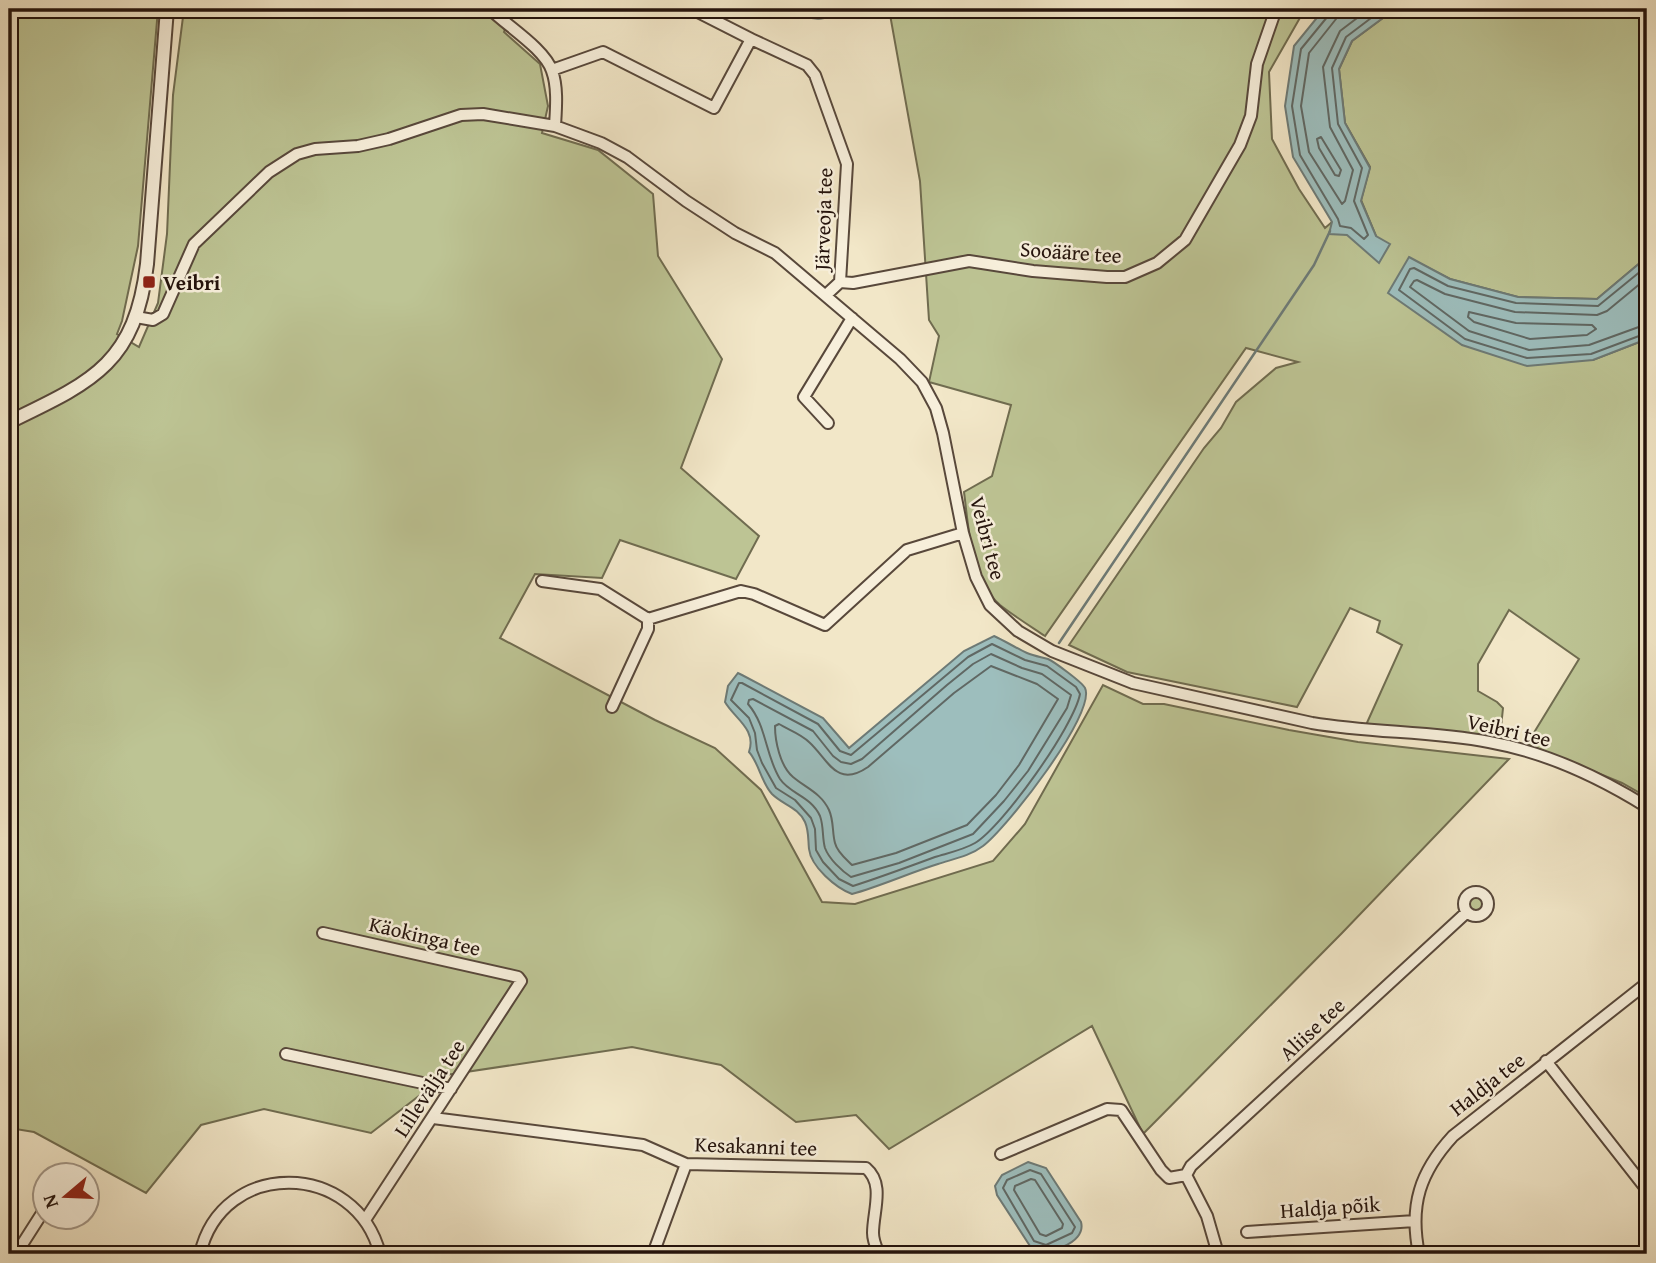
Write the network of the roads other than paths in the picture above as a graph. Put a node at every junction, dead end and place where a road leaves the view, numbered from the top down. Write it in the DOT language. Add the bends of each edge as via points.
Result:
graph roads {
  1 [pos="167,9"];
  2 [pos="490,9"];
  3 [pos="692,9"];
  4 [pos="1276,9"];
  5 [pos="751,39"];
  6 [pos="552,70"];
  7 [pos="555,127"];
  8 [pos="840,282"];
  9 [pos="826,295"];
  10 [pos="136,317"];
  11 [pos="852,318"];
  12 [pos="9,422"];
  13 [pos="828,423"];
  14 [pos="963,533"];
  15 [pos="542,582"];
  16 [pos="648,620"];
  17 [pos="612,707"];
  18 [pos="1647,807"];
  19 [pos="1467,912"];
  20 [pos="323,933"];
  21 [pos="517,977"];
  22 [pos="1647,983"];
  23 [pos="286,1054"];
  24 [pos="1546,1062"];
  25 [pos="451,1089"];
  26 [pos="433,1118"];
  27 [pos="1001,1154"];
  28 [pos="686,1164"];
  29 [pos="1185,1175"];
  30 [pos="1647,1190"];
  31 [pos="365,1220"];
  32 [pos="1415,1221"];
  33 [pos="32,1229"];
  34 [pos="1247,1232"];
  35 [pos="16,1254"];
  36 [pos="200,1254"];
  37 [pos="380,1254"];
  38 [pos="653,1254"];
  39 [pos="879,1254"];
  40 [pos="1218,1254"];
  41 [pos="1419,1254"];
  1 -- 10 [label="street" via="147,264"];
  2 -- 6 [label="street" via="532,44"];
  3 -- 5 [label="street, Järveoja tee"];
  4 -- 8 [label="street, Sooääre tee" via="1257,64 1251,116 1240,145 1191,232 1157,263 1125,277 1107,277 969,261 853,284"];
  5 -- 6 [label="street" via="714,108 603,52"];
  5 -- 8 [label="street, Järveoja tee" via="807,65 844,153 847,180"];
  6 -- 7 [label="street"];
  7 -- 9 [label="street, Veibri tee" via="627,157 734,233 775,253"];
  7 -- 10 [label="street, Veibri tee" via="482,114 461,115 389,139 297,154 270,172 194,244 163,314 153,320"];
  8 -- 9 [label="street"];
  9 -- 11 [label="street, Veibri tee"];
  10 -- 12 [label="street" via="117,354 94,377"];
  11 -- 13 [label="street" via="804,397"];
  11 -- 14 [label="street, Veibri tee" via="922,382 936,408"];
  14 -- 16 [label="street" via="907,550 825,625 741,591"];
  14 -- 18 [label="street, Veibri tee" via="990,605 1018,631 1052,651 1133,683 1287,718 1519,748 1571,767"];
  15 -- 16 [label="street" via="600,589"];
  16 -- 17 [label="street"];
  19 -- 29 [label="street, Aliise tee"];
  20 -- 21 [label="street, Käokinga tee"];
  21 -- 25 [label="street, Lillevälja tee" via="522,981"];
  22 -- 24 [label="street, Haldja tee"];
  23 -- 25 [label="street"];
  24 -- 30 [label="street"];
  24 -- 32 [label="street, Haldja tee" via="1437,1153 1422,1181"];
  25 -- 26 [label="street, Lillevälja tee"];
  26 -- 28 [label="street, Kesakanni tee" via="643,1145"];
  26 -- 31 [label="street, Lillevälja tee"];
  27 -- 29 [label="street" via="1108,1109 1121,1110 1161,1170 1169,1178"];
  28 -- 38 [label="street"];
  28 -- 39 [label="street, Kesakanni tee" via="866,1168 877,1193 873,1231"];
  29 -- 40 [label="street" via="1207,1216"];
  31 -- 36 [label="street" via="343,1198 327,1190 276,1183 251,1191 229,1206 207,1233"];
  31 -- 37 [label="street"];
  32 -- 34 [label="street, Haldja põik"];
  32 -- 41 [label="street, Haldja tee"];
  33 -- 35 [label="street"];
}
